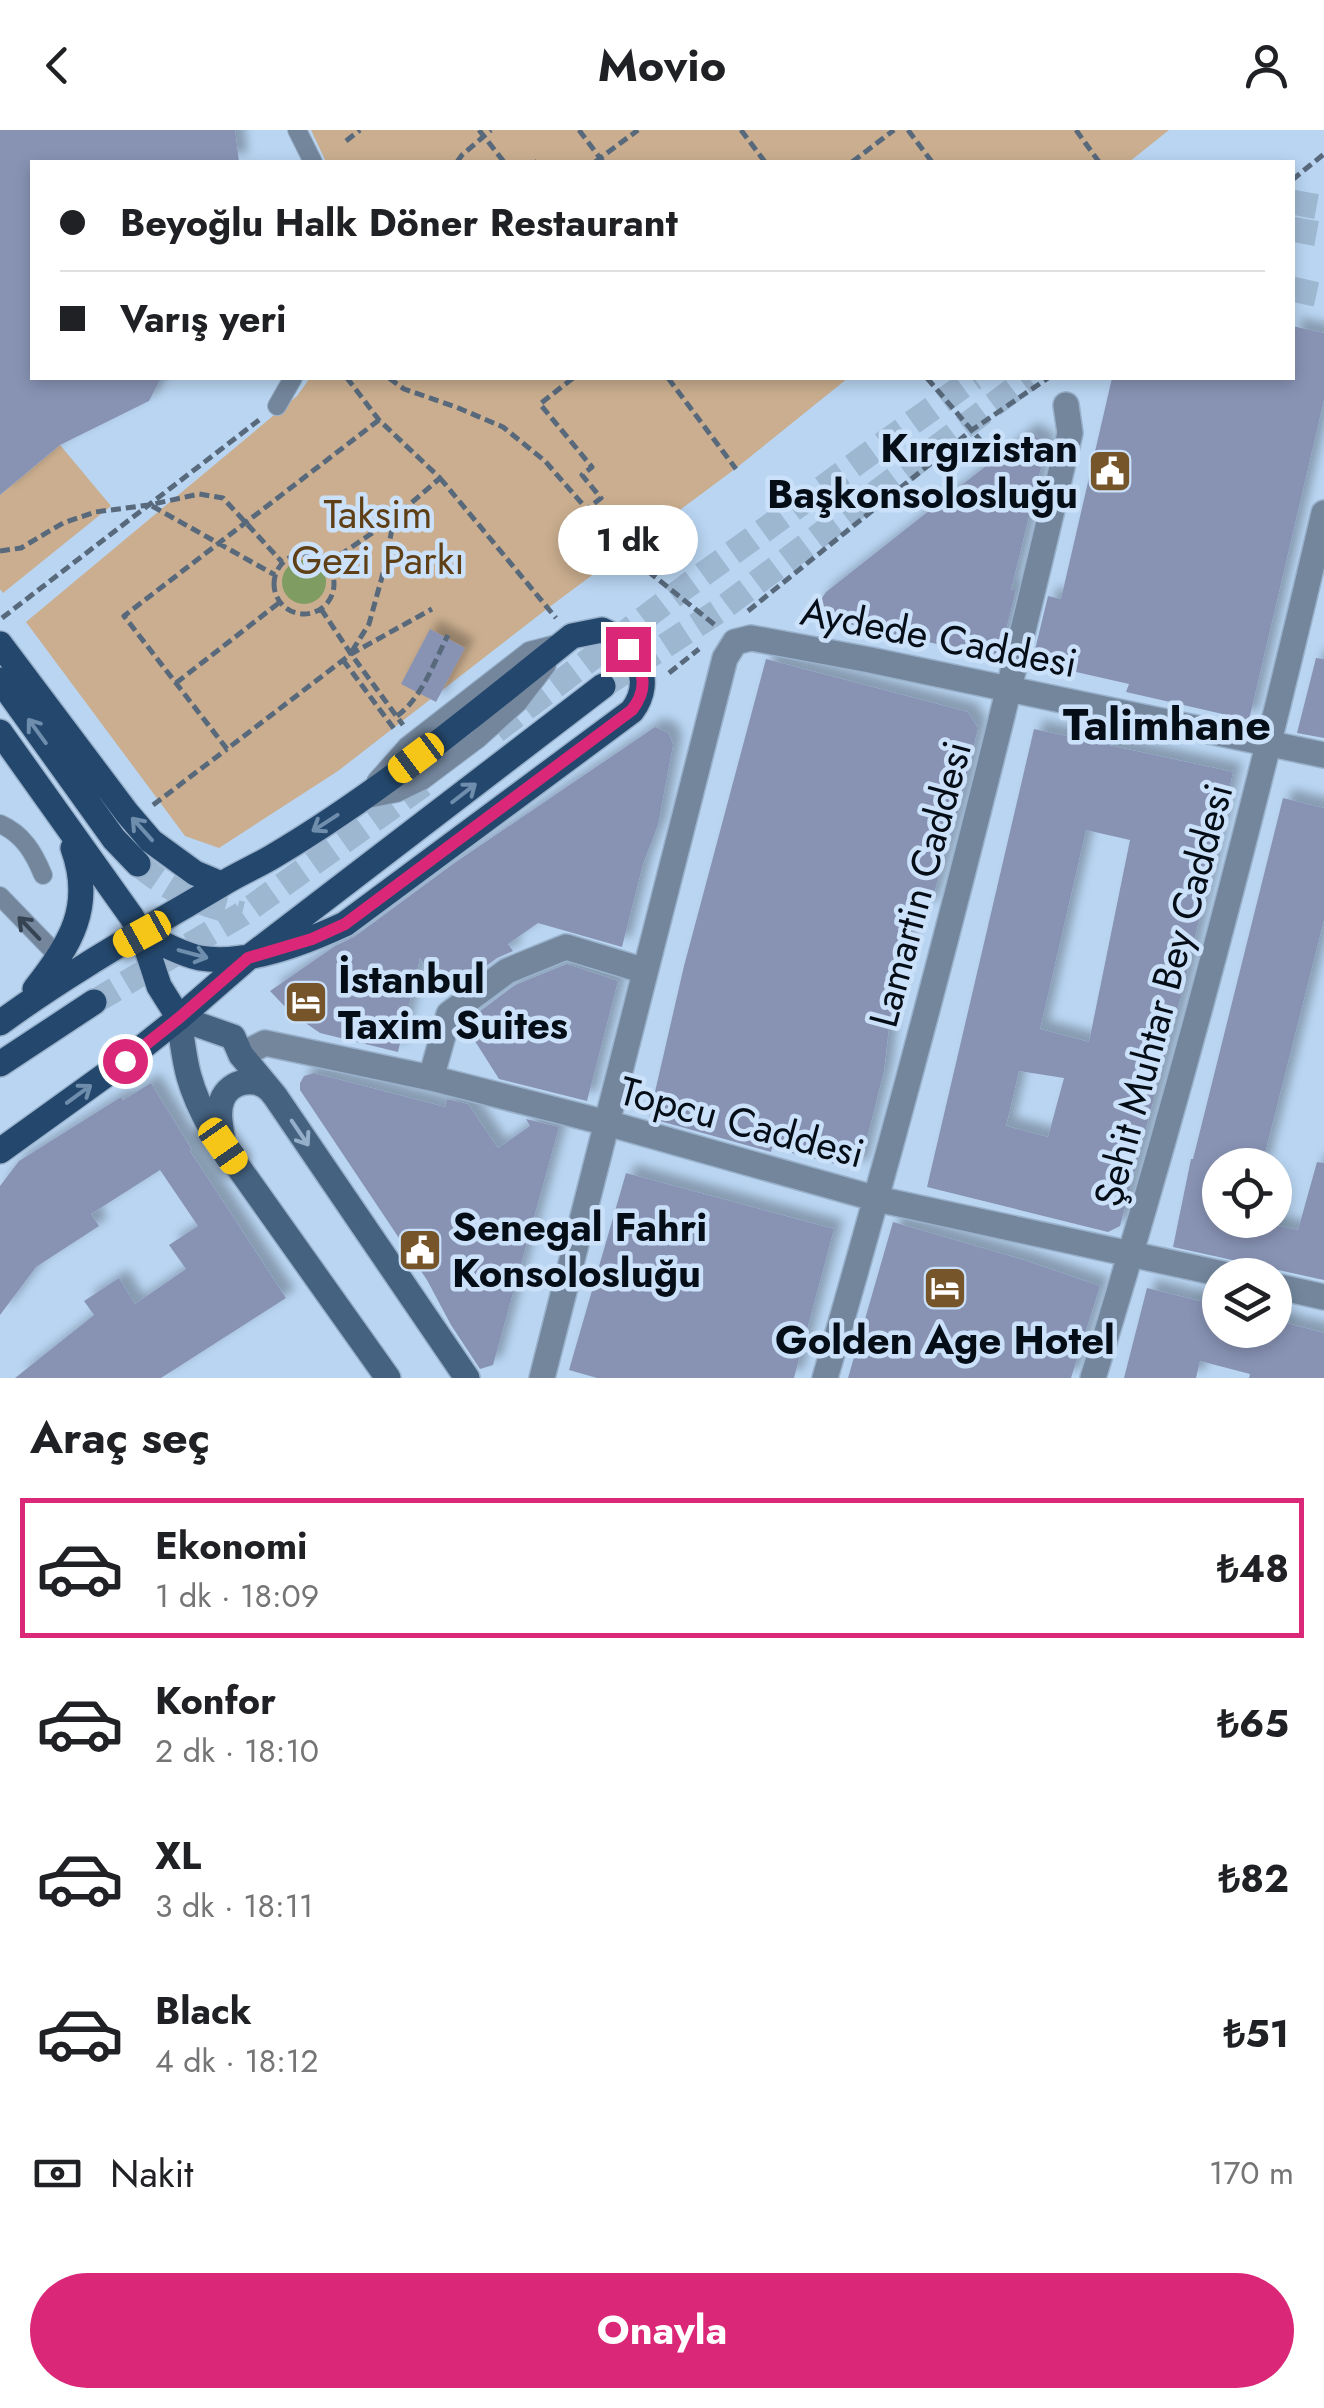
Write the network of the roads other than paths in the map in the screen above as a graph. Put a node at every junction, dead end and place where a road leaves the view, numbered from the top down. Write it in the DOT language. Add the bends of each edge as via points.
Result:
graph roads {
  1 [pos="297,130"];
  2 [pos="312,160"];
  3 [pos="292,380"];
  4 [pos="278,406"];
  5 [pos="1066,406"];
  6 [pos="1324,513"];
  7 [pos="0,644"];
  8 [pos="0,680"];
  9 [pos="603,686"];
  10 [pos="1010,688"];
  11 [pos="0,732"];
  12 [pos="1271,742"];
  13 [pos="1324,754"];
  14 [pos="63,818"];
  15 [pos="0,824"];
  16 [pos="138,864"];
  17 [pos="43,875"];
  18 [pos="221,884"];
  19 [pos="0,896"];
  20 [pos="142,934"];
  21 [pos="60,958"];
  22 [pos="248,958"];
  23 [pos="645,971"];
  24 [pos="94,1002"];
  25 [pos="10,1016"];
  26 [pos="179,1018"];
  27 [pos="242,1055"];
  28 [pos="0,1064"];
  29 [pos="430,1078"];
  30 [pos="275,1096"];
  31 [pos="607,1124"];
  32 [pos="223,1146"];
  33 [pos="0,1151"];
  34 [pos="877,1199"];
  35 [pos="1131,1253"];
  36 [pos="1202,1269"];
  37 [pos="1292,1290"];
  38 [pos="1324,1297"];
  39 [pos="388,1378"];
  40 [pos="467,1378"];
  41 [pos="542,1378"];
  42 [pos="825,1378"];
  43 [pos="1092,1378"];
  1 -- 2 [label="lane"];
  3 -- 4 [label="lane"];
  5 -- 10 [label="street, Lamartin Caddesi" via="1070,433"];
  6 -- 12 [label="street, Şehit Muhtar Bey Caddesi"];
  18 -- 7 [label="main road, one-way" via="152,841"];
  16 -- 8 [label="main road, one-way"];
  22 -- 9 [label="main road, one-way"];
  10 -- 12 [label="street, Aydede Caddesi"];
  10 -- 23 [label="street, Aydede Caddesi" via="751,638 716,650"];
  10 -- 34 [label="street, Lamartin Caddesi"];
  11 -- 14 [label="main road"];
  12 -- 13 [label="street, Aydede Caddesi"];
  12 -- 35 [label="street, Şehit Muhtar Bey Caddesi"];
  14 -- 20 [label="main road"];
  14 -- 21 [label="main road" via="83,884"];
  15 -- 17 [label="lane" via="25,840"];
  18 -- 20 [label="main road"];
  22 -- 18 [label="main road, one-way" via="345,924 623,718 643,693 635,658 602,630 569,639 361,800"];
  21 -- 19 [label="lane, one-way"];
  20 -- 22 [label="main road, one-way" via="199,958"];
  20 -- 25 [label="main road"];
  20 -- 26 [label="main road"];
  21 -- 25 [label="main road"];
  22 -- 26 [label="main road"];
  23 -- 29 [label="street" via="566,947 508,970 449,1014"];
  23 -- 31 [label="street"];
  24 -- 28 [label="main road"];
  26 -- 27 [label="main road" via="233,1037"];
  26 -- 32 [label="main road" via="190,1086"];
  33 -- 26 [label="main road, one-way"];
  27 -- 29 [label="street, Topcu Caddesi" via="264,1043"];
  27 -- 30 [label="main road"];
  29 -- 31 [label="street, Topcu Caddesi"];
  30 -- 32 [label="main road" via="252,1081 230,1088 220,1116"];
  30 -- 40 [label="main road, one-way"];
  31 -- 34 [label="street, Topcu Caddesi"];
  31 -- 41 [label="street"];
  32 -- 39 [label="main road"];
  34 -- 35 [label="street, Topcu Caddesi"];
  34 -- 42 [label="street, Lamartin Caddesi"];
  35 -- 36 [label="street, Topcu Caddesi"];
  35 -- 43 [label="street, Şehit Muhtar Bey Caddesi"];
  37 -- 38 [label="street"];
}
